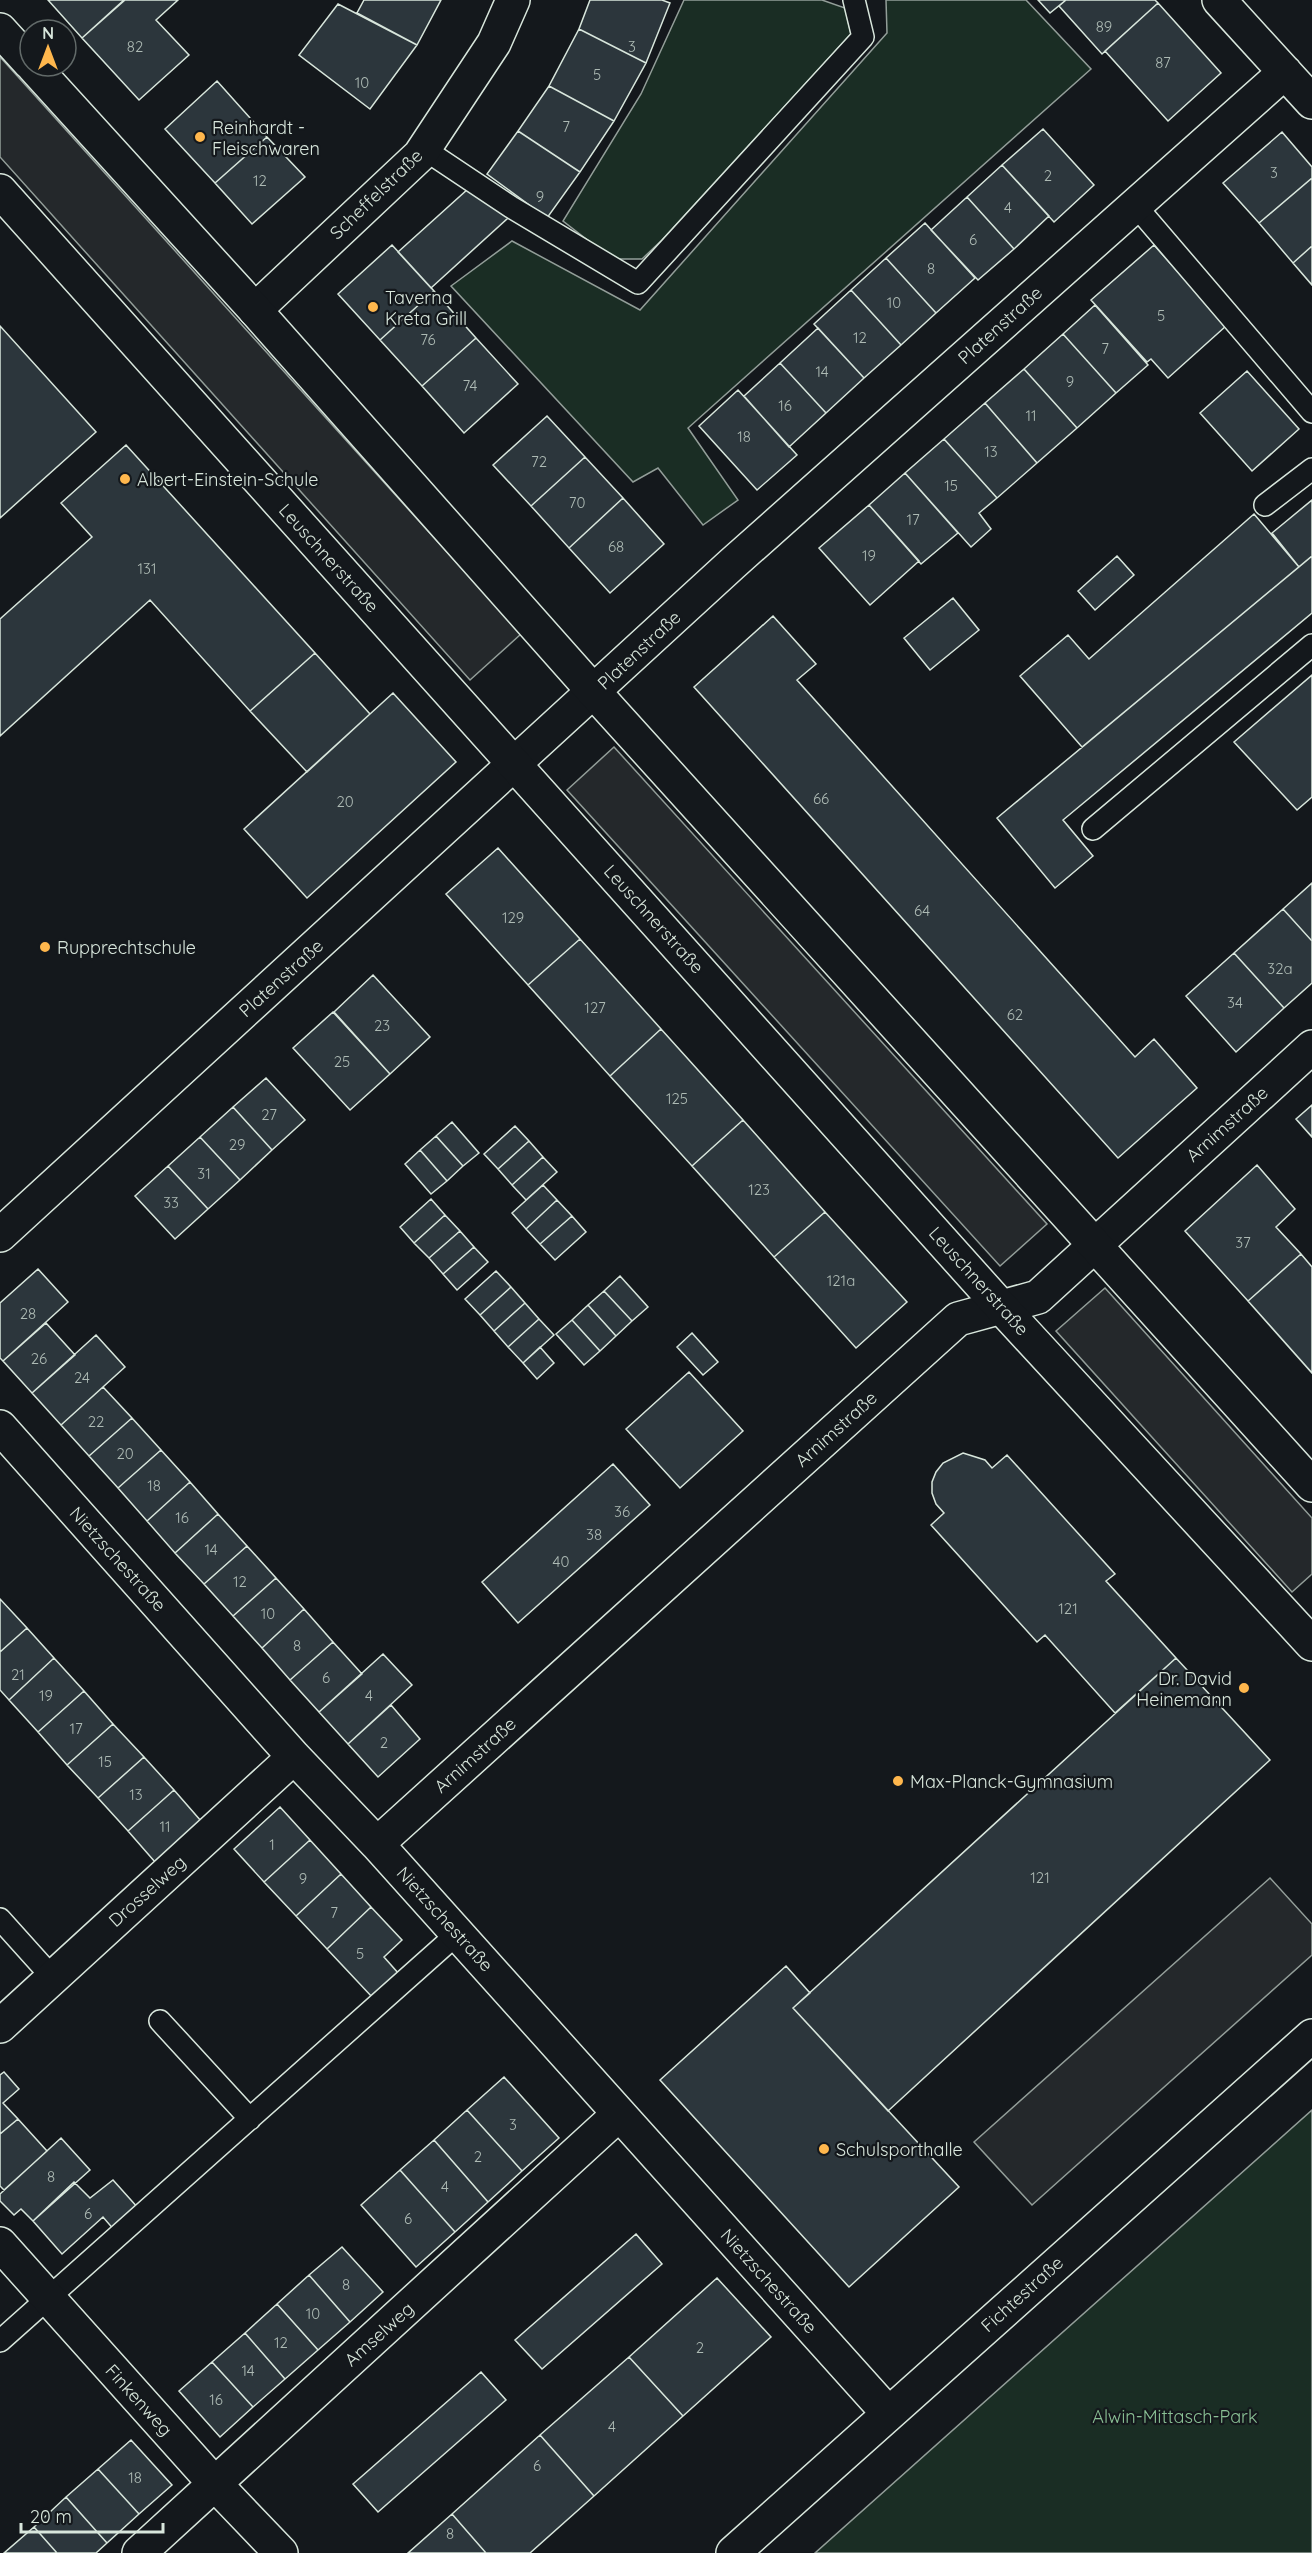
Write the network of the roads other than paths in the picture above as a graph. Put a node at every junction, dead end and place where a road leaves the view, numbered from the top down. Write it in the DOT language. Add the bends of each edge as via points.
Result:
graph roads {
  1 [pos="513,0"];
  2 [pos="854,0"];
  3 [pos="1219,0"];
  4 [pos="0,30"];
  5 [pos="18,50"];
  6 [pos="1285,72"];
  7 [pos="44,78"];
  8 [pos="1312,102"];
  9 [pos="424,148"];
  10 [pos="0,191"];
  11 [pos="1135,205"];
  12 [pos="255,310"];
  13 [pos="1312,412"];
  14 [pos="1312,469"];
  15 [pos="1265,505"];
  16 [pos="1312,645"];
  17 [pos="594,692"];
  18 [pos="515,764"];
  19 [pos="1093,829"];
  20 [pos="1312,1047"];
  21 [pos="0,1235"];
  22 [pos="1094,1246"];
  23 [pos="1002,1308"];
  24 [pos="0,1427"];
  25 [pos="1312,1485"];
  26 [pos="1311,1642"];
  27 [pos="294,1757"];
  28 [pos="377,1844"];
  29 [pos="0,1918"];
  30 [pos="457,1934"];
  31 [pos="53,1978"];
  32 [pos="160,2021"];
  33 [pos="0,2026"];
  34 [pos="1312,2036"];
  35 [pos="618,2115"];
  36 [pos="250,2119"];
  37 [pos="0,2244"];
  38 [pos="48,2298"];
  39 [pos="0,2341"];
  40 [pos="888,2413"];
  41 [pos="215,2484"];
  42 [pos="139,2553"];
  43 [pos="281,2553"];
  44 [pos="732,2553"];
  1 -- 9 [label="street, Scheffelstraße" via="494,43"];
  2 -- 9 [label="lane" via="863,37 638,283 511,207"];
  3 -- 6 [label="street"];
  4 -- 5 [label="street"];
  6 -- 8 [label="street"];
  6 -- 11 [label="street, Platenstraße"];
  7 -- 12 [label="street"];
  9 -- 12 [label="street, Scheffelstraße"];
  10 -- 18 [label="street, Leuschnerstraße"];
  11 -- 13 [label="lane"];
  11 -- 17 [label="street, Platenstraße"];
  12 -- 17 [label="street"];
  14 -- 15 [label="lane"];
  16 -- 19 [label="lane"];
  17 -- 18 [label="street, Platenstraße"];
  17 -- 22 [label="street"];
  18 -- 21 [label="street, Platenstraße"];
  18 -- 23 [label="street, Leuschnerstraße"];
  20 -- 22 [label="street, Arnimstraße"];
  22 -- 23 [label="street, Arnimstraße" via="1038,1298"];
  22 -- 25 [label="street"];
  23 -- 26 [label="street, Leuschnerstraße"];
  23 -- 28 [label="street, Arnimstraße" via="958,1319"];
  24 -- 27 [label="street, Nietzschestraße"];
  27 -- 28 [label="street, Nietzschestraße"];
  27 -- 31 [label="street, Drosselweg"];
  28 -- 30 [label="street, Nietzschestraße"];
  29 -- 31 [label="lane"];
  30 -- 35 [label="street, Nietzschestraße"];
  30 -- 36 [label="lane"];
  31 -- 33 [label="street, Drosselweg"];
  32 -- 36 [label="lane"];
  34 -- 40 [label="street, Fichtestraße"];
  35 -- 40 [label="street, Nietzschestraße"];
  35 -- 41 [label="street, Amselweg"];
  36 -- 38 [label="lane"];
  37 -- 38 [label="street, Finkenweg"];
  38 -- 39 [label="lane"];
  38 -- 41 [label="street, Finkenweg"];
  40 -- 44 [label="street, Fichtestraße"];
  41 -- 42 [label="street, Amselweg"];
  41 -- 43 [label="street, Finkenweg"];
}
